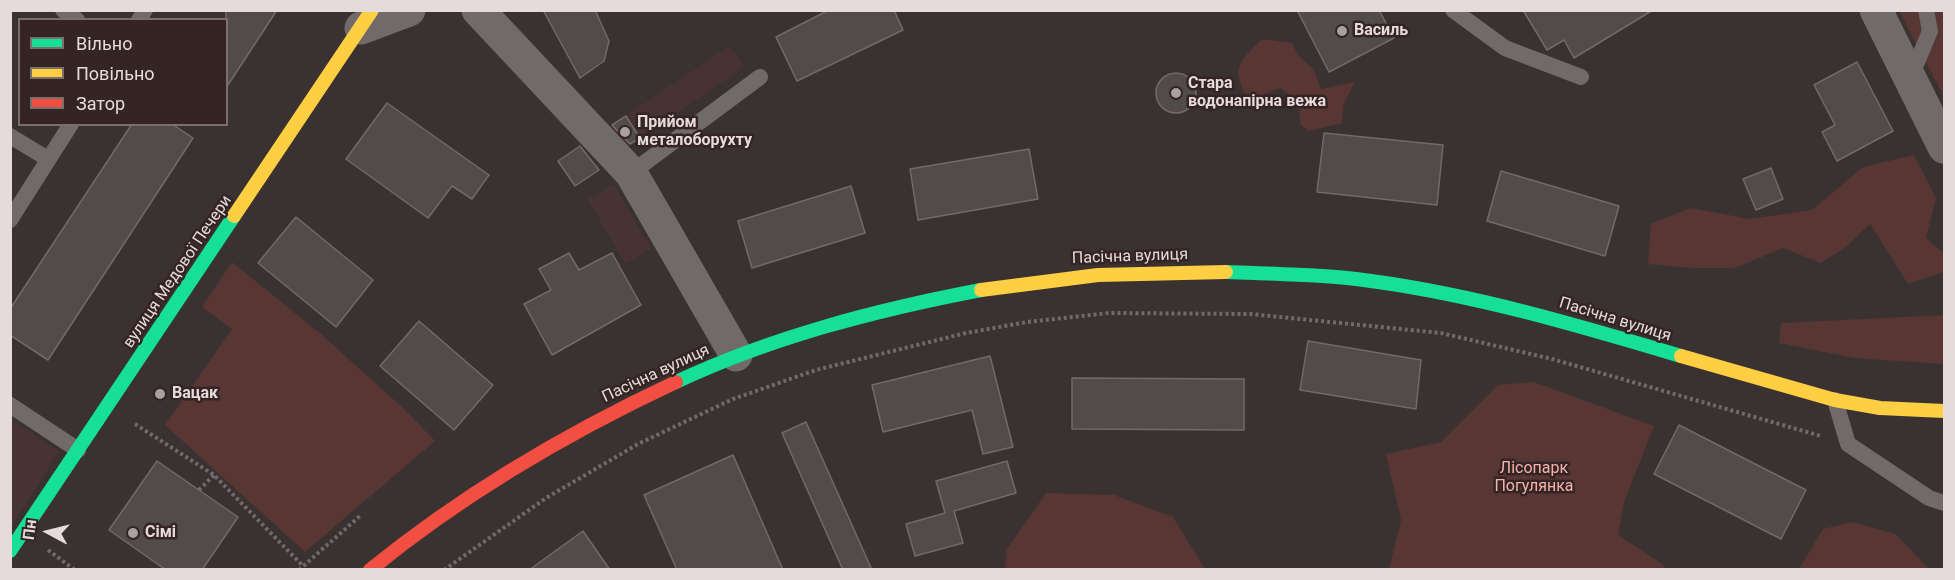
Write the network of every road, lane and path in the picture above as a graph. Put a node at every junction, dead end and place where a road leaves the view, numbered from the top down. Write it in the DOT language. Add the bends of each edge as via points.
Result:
graph roads {
  1 [pos="409,10"];
  2 [pos="478,10"];
  3 [pos="1453,10"];
  4 [pos="1876,10"];
  5 [pos="1926,10"];
  6 [pos="366,19"];
  7 [pos="760,77"];
  8 [pos="1581,77"];
  9 [pos="1910,80"];
  10 [pos="70,126"];
  11 [pos="10,136"];
  12 [pos="1944,147"];
  13 [pos="48,159"];
  14 [pos="631,173"];
  15 [pos="10,220"];
  16 [pos="736,355"];
  17 [pos="1835,400"];
  18 [pos="12,410"];
  19 [pos="1944,411"];
  20 [pos="134,423"];
  21 [pos="1848,444"];
  22 [pos="78,450"];
  23 [pos="214,475"];
  24 [pos="199,490"];
  25 [pos="1944,503"];
  26 [pos="361,515"];
  27 [pos="10,551"];
  28 [pos="301,568"];
  29 [pos="370,570"];
  30 [pos="444,570"];
  1 -- 6 [label="street"];
  2 -- 14 [label="street"];
  3 -- 8 [label="lane" via="1505,48"];
  4 -- 9 [label="street"];
  5 -- 9 [label="lane" via="1930,31"];
  6 -- 22 [label="main road, вулиця Медової Печери"];
  7 -- 14 [label="lane"];
  9 -- 12 [label="street"];
  10 -- 13 [label="lane"];
  11 -- 13 [label="lane"];
  13 -- 15 [label="lane"];
  14 -- 16 [label="street"];
  16 -- 17 [label="main road, Пасічна вулиця" via="856,318 1011,283 1082,274 1233,271 1386,283 1461,297 1556,319"];
  16 -- 29 [label="main road, Пасічна вулиця" via="624,406 466,496"];
  17 -- 19 [label="main road, Пасічна вулиця" via="1880,408"];
  17 -- 21 [label="lane"];
  18 -- 22 [label="lane"];
  20 -- 23 [label="path"];
  21 -- 25 [label="lane" via="1929,498"];
  21 -- 30 [label="path" via="1562,362 1440,333 1250,314 1109,313 966,333 816,370 733,399 638,444 546,498"];
  22 -- 27 [label="main road, вулиця Медової Печери"];
  23 -- 24 [label="path"];
  23 -- 28 [label="path"];
  26 -- 28 [label="path"];
}
